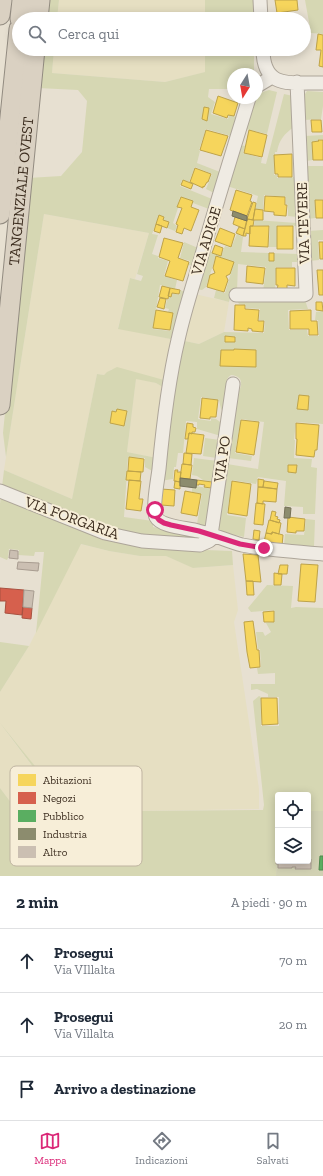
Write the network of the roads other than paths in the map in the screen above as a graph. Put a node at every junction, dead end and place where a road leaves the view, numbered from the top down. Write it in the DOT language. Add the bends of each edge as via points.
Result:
graph roads {
  1 [pos="2,0"];
  2 [pos="22,0"];
  3 [pos="40,0"];
  4 [pos="260,0"];
  5 [pos="21,12"];
  6 [pos="39,12"];
  7 [pos="261,12"];
  8 [pos="0,15"];
  9 [pos="16,56"];
  10 [pos="34,56"];
  11 [pos="263,56"];
  12 [pos="272,77"];
  13 [pos="263,82"];
  14 [pos="297,82"];
  15 [pos="323,83"];
  16 [pos="247,104"];
  17 [pos="0,214"];
  18 [pos="236,295"];
  19 [pos="233,384"];
  20 [pos="0,405"];
  21 [pos="0,491"];
  22 [pos="213,535"];
  23 [pos="323,554"];
  1 -- 8 [label="highway"];
  2 -- 5 [label="highway"];
  3 -- 6 [label="highway"];
  4 -- 7 [label="street"];
  9 -- 17 [label="highway"];
  10 -- 20 [label="highway, TANGENZIALE OVEST"];
  11 -- 12 [label="street" via="265,69"];
  12 -- 13 [label="street"];
  12 -- 14 [label="street" via="277,81"];
  14 -- 15 [label="street"];
  14 -- 18 [label="street, VIA TEVERE" via="306,294"];
  16 -- 22 [label="street, VIA ADIGE" via="178,340 169,386 155,500 155,513 159,520"];
  19 -- 22 [label="street, VIA PO"];
  21 -- 22 [label="street, VIA FORGARIA" via="104,532 142,541 200,545 209,541"];
  22 -- 23 [label="street" via="240,544"];
}
